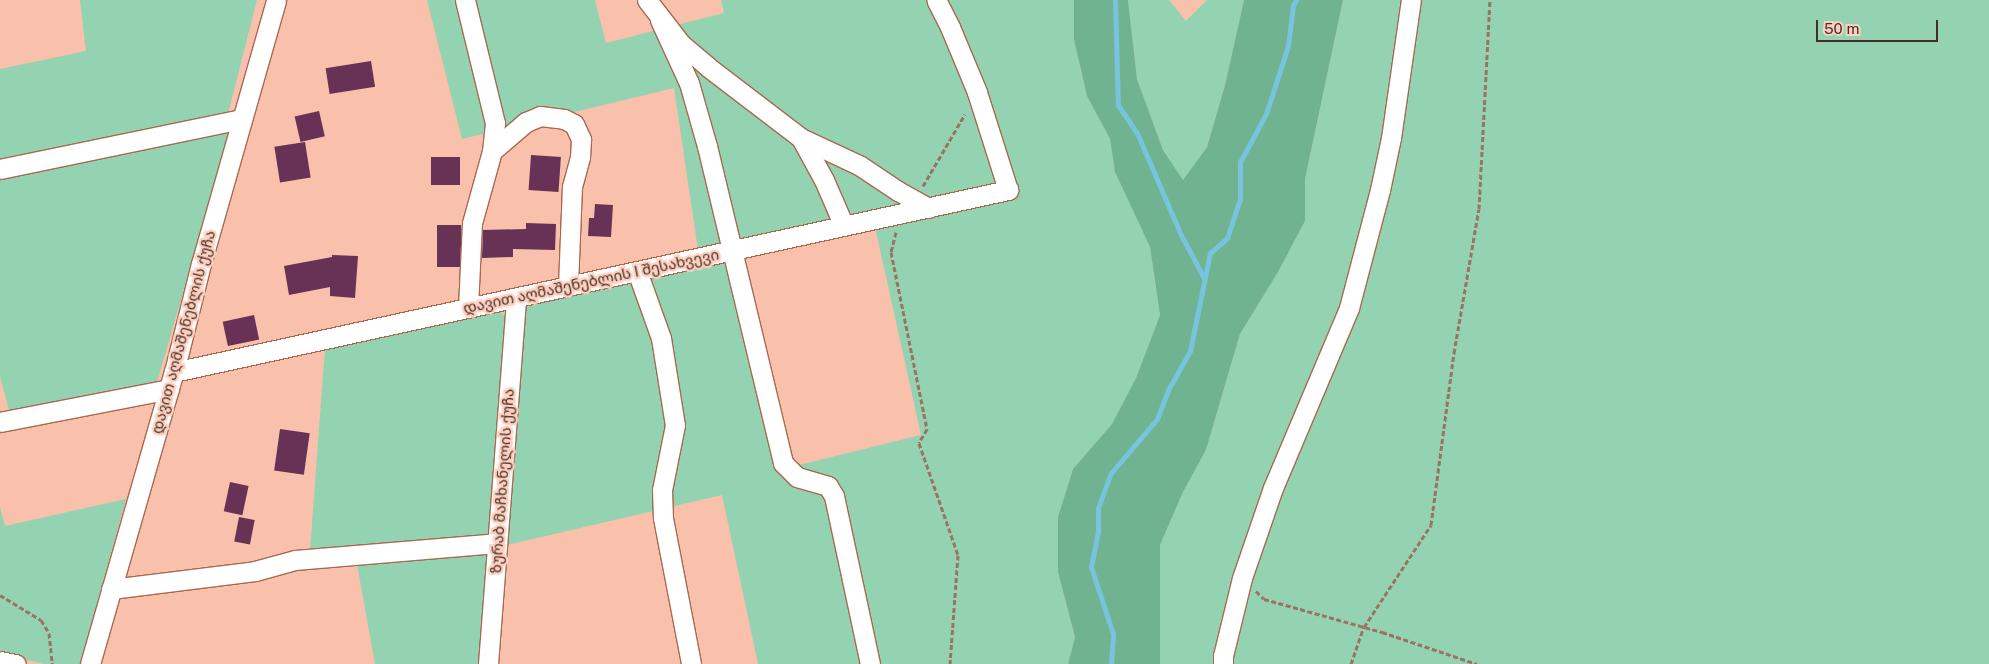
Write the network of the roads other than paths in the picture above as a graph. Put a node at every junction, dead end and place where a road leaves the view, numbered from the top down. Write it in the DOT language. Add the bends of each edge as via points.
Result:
graph roads {
  1 [pos="276,0"];
  2 [pos="465,0"];
  3 [pos="647,0"];
  4 [pos="936,0"];
  5 [pos="1411,0"];
  6 [pos="660,20"];
  7 [pos="242,119"];
  8 [pos="801,138"];
  9 [pos="492,151"];
  10 [pos="0,169"];
  11 [pos="916,207"];
  12 [pos="844,226"];
  13 [pos="732,251"];
  14 [pos="637,271"];
  15 [pos="568,286"];
  16 [pos="516,298"];
  17 [pos="468,308"];
  18 [pos="171,380"];
  19 [pos="0,422"];
  20 [pos="496,543"];
  21 [pos="111,589"];
  22 [pos="0,660"];
  23 [pos="16,664"];
  24 [pos="90,664"];
  25 [pos="488,664"];
  26 [pos="691,664"];
  27 [pos="870,664"];
  28 [pos="1223,664"];
  1 -- 7 [label="street, დავით აღმაშენებლის ქუჩა"];
  2 -- 9 [label="street" via="495,123"];
  3 -- 6 [label="street"];
  4 -- 11 [label="street, დავით აღმაშენებლის I შესახვევი" via="977,92 1008,190"];
  5 -- 28 [label="street" via="1391,138 1349,308 1273,488 1242,578"];
  6 -- 8 [label="street" via="708,67"];
  6 -- 13 [label="street" via="689,84 721,198"];
  7 -- 10 [label="street"];
  7 -- 18 [label="street, დავით აღმაშენებლის ქუჩა"];
  8 -- 11 [label="street" via="859,164"];
  8 -- 12 [label="street"];
  9 -- 15 [label="street" via="526,122 540,116 564,119 574,124 581,139 572,186"];
  9 -- 17 [label="street" via="472,223"];
  11 -- 12 [label="street, დავით აღმაშენებლის I შესახვევი"];
  12 -- 13 [label="street, დავით აღმაშენებლის I შესახვევი"];
  13 -- 14 [label="street, დავით აღმაშენებლის I შესახვევი"];
  13 -- 27 [label="street" via="783,463 797,477 828,486 834,496"];
  14 -- 15 [label="street, დავით აღმაშენებლის I შესახვევი"];
  14 -- 26 [label="street" via="661,338 675,425 662,490 663,518"];
  15 -- 16 [label="street, დავით აღმაშენებლის I შესახვევი"];
  16 -- 17 [label="street, დავით აღმაშენებლის I შესახვევი"];
  16 -- 20 [label="street, ზურაბ მაჩხანელის ქუჩა"];
  17 -- 18 [label="street, დავით აღმაშენებლის I შესახვევი"];
  18 -- 19 [label="street, დავით აღმაშენებლის I შესახვევი"];
  18 -- 21 [label="street, დავით აღმაშენებლის ქუჩა"];
  20 -- 21 [label="street" via="295,560 255,571"];
  20 -- 25 [label="street, ზურაბ მაჩხანელის ქუჩა"];
  21 -- 24 [label="street, დავით აღმაშენებლის ქუჩა"];
  22 -- 23 [label="street"];
}
